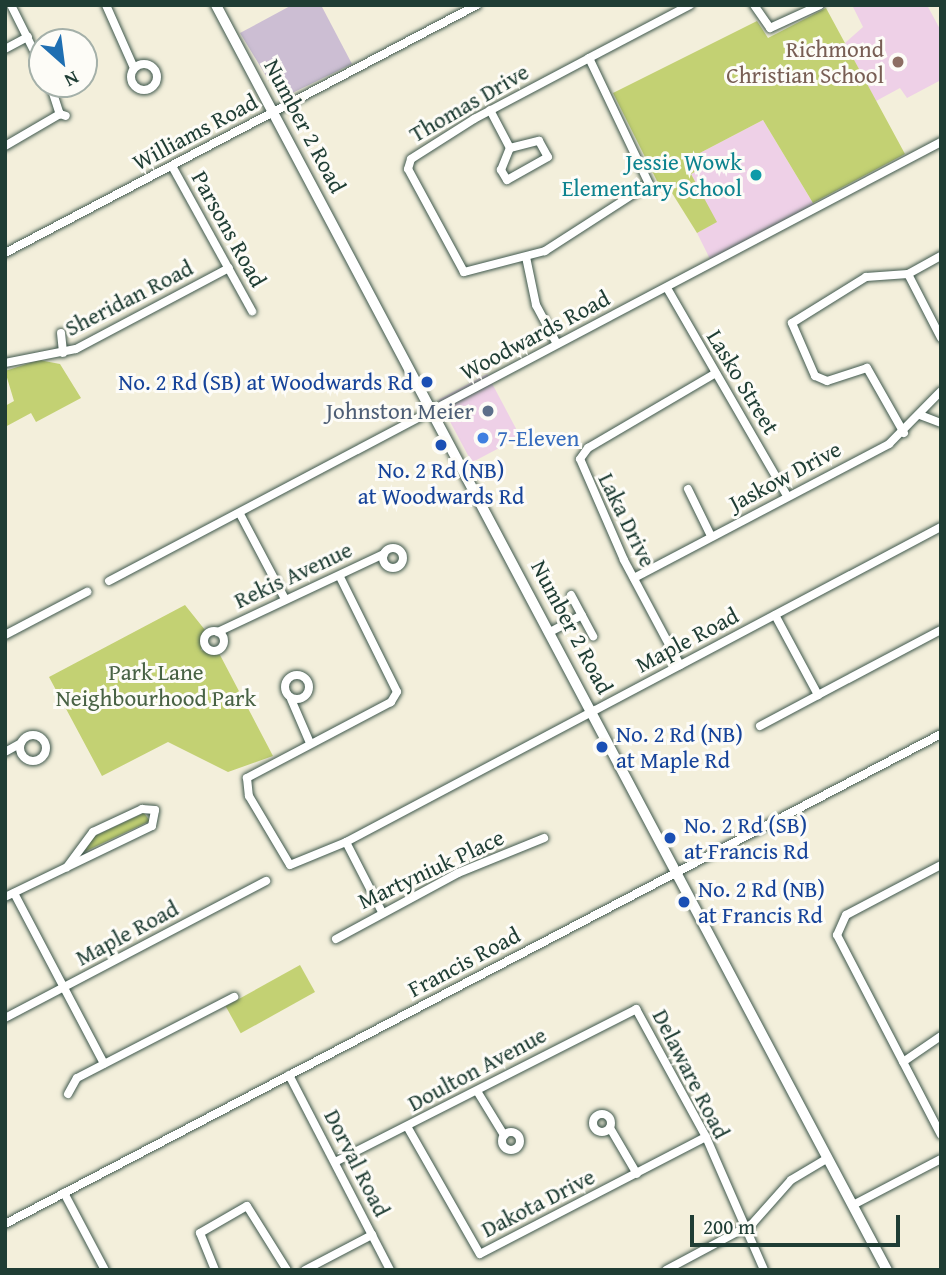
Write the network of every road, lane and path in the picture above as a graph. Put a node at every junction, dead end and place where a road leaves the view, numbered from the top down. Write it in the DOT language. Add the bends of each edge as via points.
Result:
graph roads {
  1 [pos="11,5"];
  2 [pos="106,5"];
  3 [pos="216,5"];
  4 [pos="477,5"];
  5 [pos="690,5"];
  6 [pos="754,5"];
  7 [pos="820,5"];
  8 [pos="28,37"];
  9 [pos="5,49"];
  10 [pos="589,58"];
  11 [pos="134,68"];
  12 [pos="56,98"];
  13 [pos="490,110"];
  14 [pos="274,112"];
  15 [pos="941,142"];
  16 [pos="5,145"];
  17 [pos="510,148"];
  18 [pos="172,166"];
  19 [pos="5,253"];
  20 [pos="941,256"];
  21 [pos="526,257"];
  22 [pos="229,268"];
  23 [pos="908,274"];
  24 [pos="667,288"];
  25 [pos="252,311"];
  26 [pos="61,333"];
  27 [pos="941,338"];
  28 [pos="557,344"];
  29 [pos="64,353"];
  30 [pos="5,363"];
  31 [pos="716,373"];
  32 [pos="941,391"];
  33 [pos="932,400"];
  34 [pos="941,407"];
  35 [pos="433,412"];
  36 [pos="920,415"];
  37 [pos="941,423"];
  38 [pos="904,433"];
  39 [pos="688,489"];
  40 [pos="787,496"];
  41 [pos="240,514"];
  42 [pos="941,527"];
  43 [pos="711,536"];
  44 [pos="384,554"];
  45 [pos="340,577"];
  46 [pos="634,578"];
  47 [pos="109,581"];
  48 [pos="87,592"];
  49 [pos="571,595"];
  50 [pos="284,597"];
  51 [pos="582,615"];
  52 [pos="775,615"];
  53 [pos="941,630"];
  54 [pos="218,632"];
  55 [pos="550,632"];
  56 [pos="5,635"];
  57 [pos="593,636"];
  58 [pos="680,665"];
  59 [pos="818,695"];
  60 [pos="291,699"];
  61 [pos="593,712"];
  62 [pos="760,726"];
  63 [pos="941,734"];
  64 [pos="21,743"];
  65 [pos="310,743"];
  66 [pos="5,752"];
  67 [pos="544,838"];
  68 [pos="346,842"];
  69 [pos="941,865"];
  70 [pos="66,867"];
  71 [pos="678,872"];
  72 [pos="266,881"];
  73 [pos="14,893"];
  74 [pos="5,897"];
  75 [pos="382,912"];
  76 [pos="336,939"];
  77 [pos="64,987"];
  78 [pos="234,997"];
  79 [pos="636,1009"];
  80 [pos="5,1018"];
  81 [pos="941,1036"];
  82 [pos="903,1062"];
  83 [pos="104,1064"];
  84 [pos="289,1075"];
  85 [pos="477,1091"];
  86 [pos="68,1094"];
  87 [pos="408,1128"];
  88 [pos="610,1128"];
  89 [pos="504,1135"];
  90 [pos="941,1135"];
  91 [pos="706,1137"];
  92 [pos="828,1158"];
  93 [pos="941,1158"];
  94 [pos="335,1162"];
  95 [pos="637,1174"];
  96 [pos="64,1193"];
  97 [pos="853,1205"];
  98 [pos="5,1224"];
  99 [pos="743,1229"];
  100 [pos="372,1235"];
  101 [pos="105,1270"];
  102 [pos="215,1270"];
  103 [pos="287,1270"];
  104 [pos="305,1270"];
  105 [pos="390,1270"];
  106 [pos="666,1270"];
  107 [pos="764,1270"];
  108 [pos="887,1270"];
  1 -- 8 [label="street"];
  2 -- 11 [label="street"];
  3 -- 14 [label="main road, Number 2 Road"];
  4 -- 14 [label="street, Williams Road"];
  5 -- 10 [label="street, Thomas Drive"];
  6 -- 7 [label="street" via="770,28"];
  8 -- 9 [label="street"];
  10 -- 13 [label="street, Thomas Drive"];
  10 -- 21 [label="street" via="649,184"];
  12 -- 16 [label="street" via="63,115"];
  13 -- 17 [label="street"];
  13 -- 21 [label="street, Thomas Drive" via="414,156 408,169 464,272"];
  14 -- 18 [label="street, Williams Road"];
  14 -- 35 [label="main road, Number 2 Road"];
  15 -- 24 [label="street, Woodwards Road"];
  17 -- 17 [label="street" via="539,141 548,157 507,180 501,170"];
  18 -- 19 [label="street, Williams Road"];
  18 -- 22 [label="street, Parsons Road"];
  20 -- 23 [label="street"];
  21 -- 28 [label="street" via="536,305"];
  22 -- 25 [label="street, Parsons Road"];
  22 -- 29 [label="street, Sheridan Road"];
  23 -- 27 [label="street"];
  23 -- 38 [label="street" via="866,277 801,312 792,327 819,379 867,368"];
  24 -- 28 [label="street, Woodwards Road"];
  24 -- 31 [label="street, Lasko Street"];
  26 -- 29 [label="street"];
  28 -- 35 [label="street, Woodwards Road"];
  29 -- 30 [label="street, Sheridan Road" via="28,354"];
  31 -- 40 [label="street, Lasko Street"];
  31 -- 46 [label="street, Laka Drive" via="583,453 583,471"];
  32 -- 33 [label="street, Jaskow Drive"];
  33 -- 34 [label="street"];
  33 -- 36 [label="street, Jaskow Drive"];
  35 -- 41 [label="street, Woodwards Road"];
  35 -- 55 [label="main road, Number 2 Road"];
  36 -- 37 [label="street"];
  36 -- 38 [label="street, Jaskow Drive"];
  38 -- 40 [label="street, Jaskow Drive"];
  39 -- 43 [label="street"];
  40 -- 43 [label="street, Jaskow Drive"];
  41 -- 47 [label="street, Woodwards Road"];
  41 -- 50 [label="street"];
  42 -- 52 [label="street, Maple Road"];
  43 -- 46 [label="street, Jaskow Drive"];
  44 -- 45 [label="street, Rekis Avenue"];
  45 -- 50 [label="street, Rekis Avenue"];
  45 -- 65 [label="street" via="398,697"];
  46 -- 58 [label="street, Laka Drive"];
  48 -- 56 [label="street"];
  49 -- 51 [label="street"];
  50 -- 54 [label="street, Rekis Avenue"];
  51 -- 55 [label="street"];
  51 -- 57 [label="street"];
  52 -- 58 [label="street, Maple Road"];
  52 -- 59 [label="street"];
  53 -- 59 [label="street"];
  55 -- 61 [label="main road, Number 2 Road"];
  58 -- 61 [label="street, Maple Road"];
  59 -- 62 [label="street"];
  60 -- 65 [label="street"];
  61 -- 68 [label="street, Maple Road"];
  61 -- 71 [label="main road, Number 2 Road"];
  63 -- 71 [label="street, Francis Road"];
  64 -- 66 [label="street"];
  65 -- 68 [label="street, Maple Road" via="241,780 284,861 301,863"];
  67 -- 75 [label="street, Martyniuk Place"];
  68 -- 75 [label="street"];
  69 -- 82 [label="street" via="844,917 839,943"];
  70 -- 70 [label="street" via="152,826 155,810 145,808 93,832"];
  70 -- 73 [label="street"];
  71 -- 84 [label="street, Francis Road"];
  71 -- 92 [label="main road, Number 2 Road"];
  72 -- 77 [label="street, Maple Road"];
  73 -- 74 [label="street"];
  73 -- 77 [label="street"];
  75 -- 76 [label="street, Martyniuk Place"];
  77 -- 80 [label="street, Maple Road"];
  77 -- 83 [label="street"];
  78 -- 83 [label="street"];
  79 -- 85 [label="street, Doulton Avenue"];
  79 -- 91 [label="street, Delaware Road"];
  81 -- 82 [label="street"];
  82 -- 90 [label="street"];
  83 -- 86 [label="street" via="76,1079"];
  84 -- 94 [label="street, Dorval Road"];
  84 -- 96 [label="street, Francis Road"];
  85 -- 87 [label="street, Doulton Avenue"];
  85 -- 89 [label="street"];
  87 -- 94 [label="street, Doulton Avenue"];
  87 -- 95 [label="street, Dakota Drive" via="480,1254"];
  88 -- 95 [label="street"];
  91 -- 95 [label="street, Dakota Drive"];
  91 -- 99 [label="street, Delaware Road"];
  92 -- 97 [label="main road, Number 2 Road"];
  92 -- 99 [label="street" via="791,1180 768,1212"];
  93 -- 97 [label="street"];
  94 -- 100 [label="street, Dorval Road"];
  96 -- 98 [label="street, Francis Road"];
  96 -- 101 [label="street"];
  97 -- 108 [label="main road, Number 2 Road"];
  99 -- 106 [label="street"];
  99 -- 107 [label="street, Delaware Road"];
  100 -- 104 [label="street"];
  100 -- 105 [label="street, Dorval Road"];
  102 -- 103 [label="street" via="198,1232 251,1204"];
}
